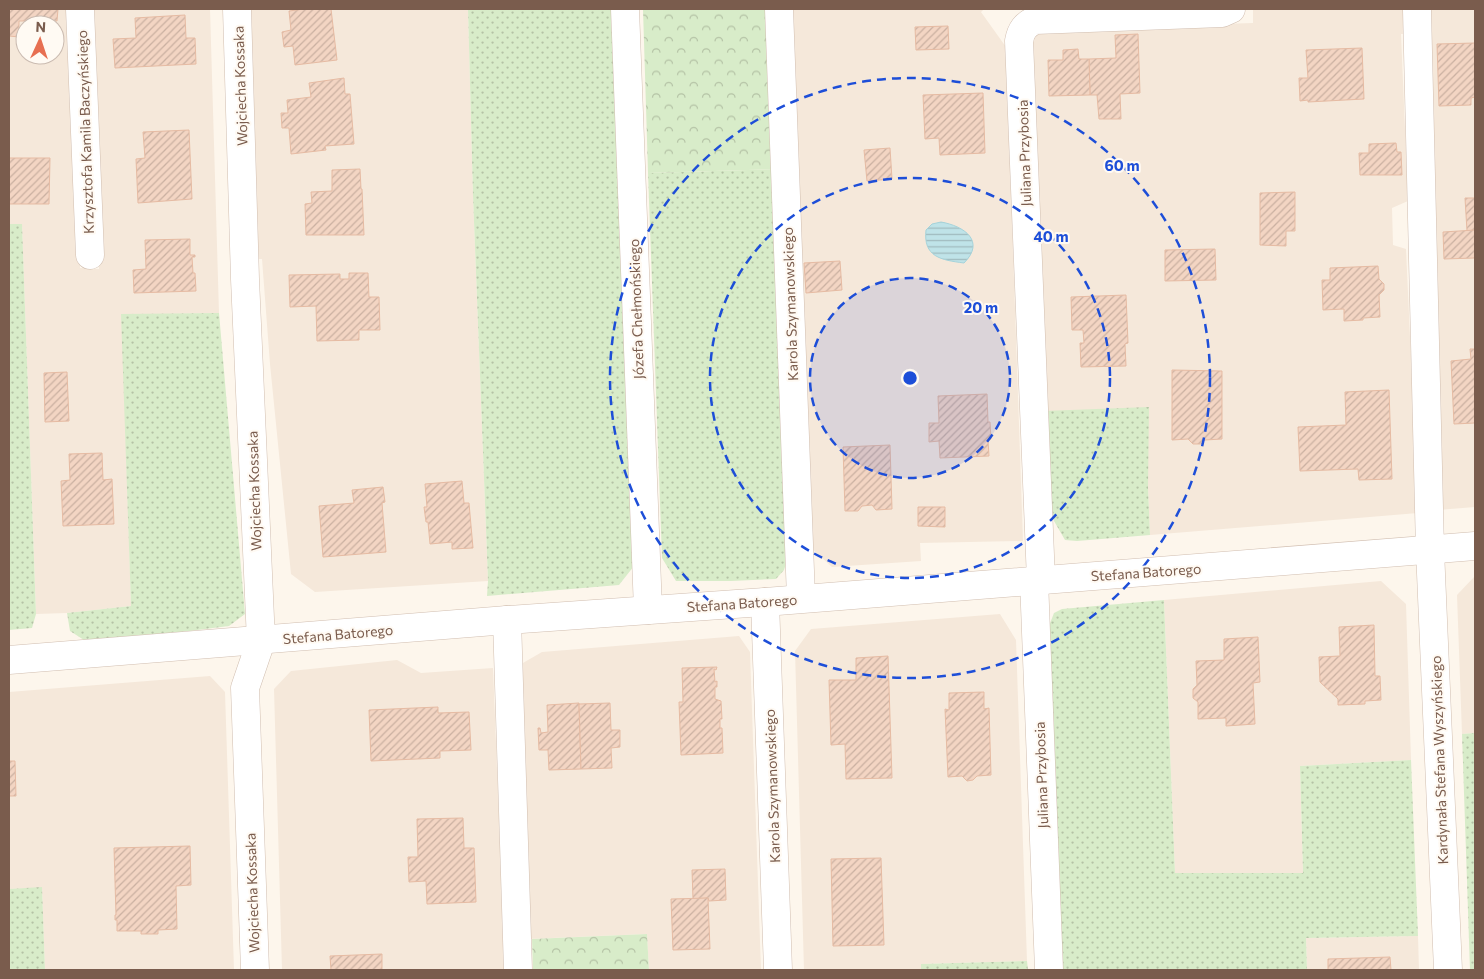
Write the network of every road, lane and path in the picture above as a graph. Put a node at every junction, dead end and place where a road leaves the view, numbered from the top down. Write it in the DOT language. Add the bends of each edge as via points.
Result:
graph roads {
  1 [pos="80,9"];
  2 [pos="238,9"];
  3 [pos="625,9"];
  4 [pos="779,9"];
  5 [pos="1231,9"];
  6 [pos="1417,10"];
  7 [pos="90,255"];
  8 [pos="1475,546"];
  9 [pos="1430,550"];
  10 [pos="1038,580"];
  11 [pos="801,598"];
  12 [pos="765,602"];
  13 [pos="648,610"];
  14 [pos="507,620"];
  15 [pos="261,641"];
  16 [pos="9,660"];
  17 [pos="255,970"];
  18 [pos="518,970"];
  19 [pos="778,970"];
  20 [pos="1049,970"];
  21 [pos="1448,970"];
  1 -- 7 [label="street, Krzysztofa Kamila Baczyńskiego"];
  2 -- 15 [label="street, Wojciecha Kossaka" via="245,279"];
  3 -- 13 [label="street, Józefa Chełmońskiego"];
  4 -- 11 [label="street, Karola Szymanowskiego"];
  5 -- 10 [label="street, Juliana Przybosia" via="1222,13 1036,20 1027,24 1020,34"];
  6 -- 9 [label="street, Kardynała Stefana Wyszyńskiego"];
  8 -- 9 [label="street, Stefana Batorego"];
  9 -- 10 [label="street, Stefana Batorego"];
  9 -- 21 [label="street, Kardynała Stefana Wyszyńskiego"];
  10 -- 11 [label="street, Stefana Batorego"];
  10 -- 20 [label="street, Juliana Przybosia"];
  11 -- 12 [label="street, Stefana Batorego"];
  12 -- 13 [label="street, Stefana Batorego"];
  12 -- 19 [label="street, Karola Szymanowskiego"];
  13 -- 14 [label="street, Stefana Batorego"];
  14 -- 15 [label="street, Stefana Batorego"];
  14 -- 18 [label="street"];
  15 -- 16 [label="street, Stefana Batorego"];
  15 -- 17 [label="street, Wojciecha Kossaka" via="245,688"];
}
